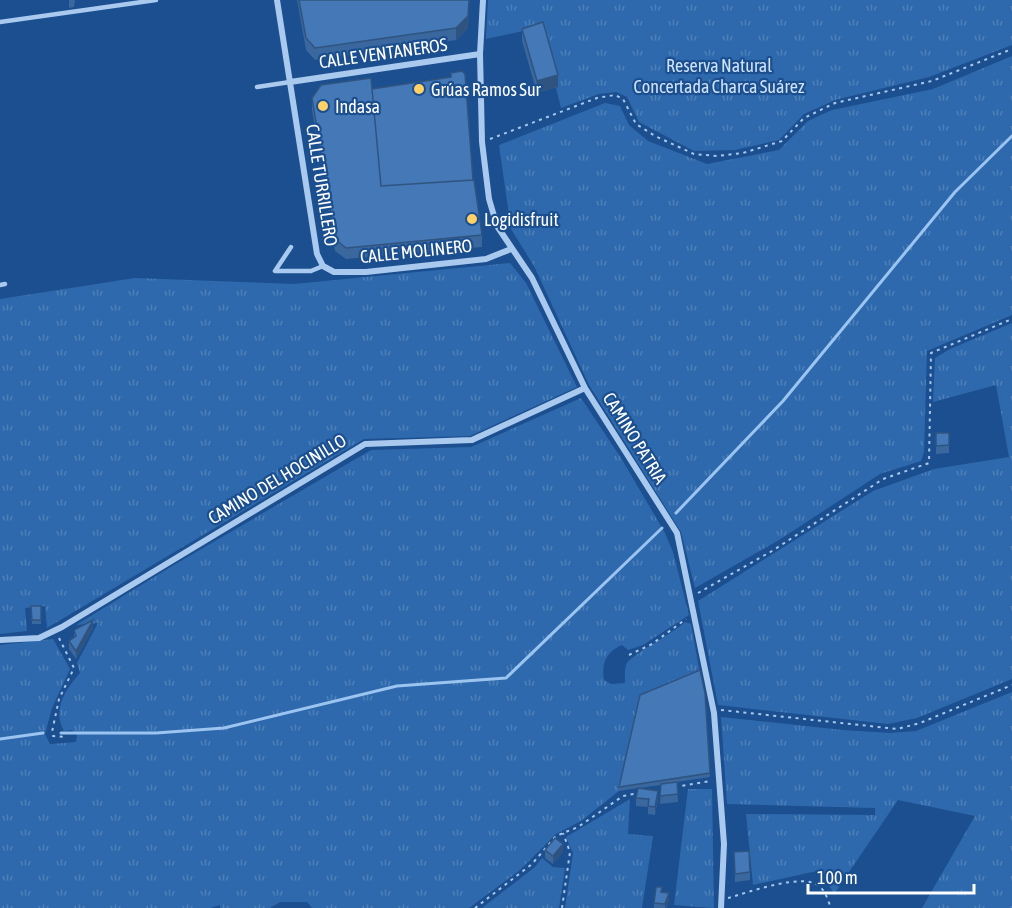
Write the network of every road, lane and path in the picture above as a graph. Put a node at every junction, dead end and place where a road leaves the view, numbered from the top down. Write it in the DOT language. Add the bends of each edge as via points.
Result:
graph roads {
  1 [pos="98,0"];
  2 [pos="156,0"];
  3 [pos="277,0"];
  4 [pos="483,0"];
  5 [pos="96,8"];
  6 [pos="0,22"];
  7 [pos="1012,49"];
  8 [pos="480,54"];
  9 [pos="290,82"];
  10 [pos="257,87"];
  11 [pos="482,142"];
  12 [pos="291,247"];
  13 [pos="511,249"];
  14 [pos="323,266"];
  15 [pos="1012,319"];
  16 [pos="585,388"];
  17 [pos="690,597"];
  18 [pos="694,617"];
  19 [pos="55,630"];
  20 [pos="0,640"];
  21 [pos="629,655"];
  22 [pos="1012,685"];
  23 [pos="714,709"];
  24 [pos="67,737"];
  25 [pos="719,780"];
  26 [pos="666,789"];
  27 [pos="644,793"];
  28 [pos="563,833"];
  29 [pos="721,900"];
  30 [pos="475,908"];
  31 [pos="562,908"];
  32 [pos="721,908"];
  33 [pos="831,908"];
  1 -- 5 [label="lane"];
  2 -- 5 [label="lane"];
  3 -- 9 [label="street, CALLE TURRILLERO"];
  4 -- 8 [label="street, CAMINO PATRIA"];
  5 -- 6 [label="lane"];
  7 -- 11 [label="path" via="932,81 834,103 804,118 782,141 743,153 694,154 636,124 623,99 615,95 597,98"];
  8 -- 9 [label="street, CALLE VENTANEROS"];
  8 -- 11 [label="street, CAMINO PATRIA"];
  9 -- 10 [label="lane"];
  9 -- 14 [label="street, CALLE TURRILLERO" via="317,254"];
  11 -- 13 [label="street, CAMINO PATRIA" via="489,199 497,226"];
  12 -- 14 [label="lane" via="275,271 311,271"];
  13 -- 14 [label="street, CALLE MOLINERO" via="486,259 366,273 334,272"];
  13 -- 16 [label="street, CAMINO PATRIA" via="532,278"];
  15 -- 17 [label="path" via="931,353 929,464 883,479 772,551"];
  16 -- 17 [label="street, CAMINO PATRIA" via="677,533"];
  16 -- 19 [label="street, CAMINO DEL HOCINILLO" via="472,440 365,444"];
  17 -- 18 [label="street, CAMINO PATRIA"];
  18 -- 21 [label="path"];
  18 -- 23 [label="street, CAMINO PATRIA"];
  19 -- 20 [label="street, CAMINO DEL HOCINILLO" via="39,638"];
  19 -- 24 [label="path" via="74,668 58,699 52,732 53,736"];
  22 -- 23 [label="path" via="897,729"];
  23 -- 25 [label="street, CAMINO PATRIA"];
  25 -- 26 [label="path"];
  25 -- 29 [label="street, CAMINO PATRIA" via="724,844"];
  27 -- 28 [label="path" via="623,796"];
  28 -- 30 [label="path" via="532,864"];
  28 -- 31 [label="path" via="570,852"];
  29 -- 32 [label="street, CAMINO PATRIA"];
  29 -- 33 [label="path" via="807,880 819,885"];
}
